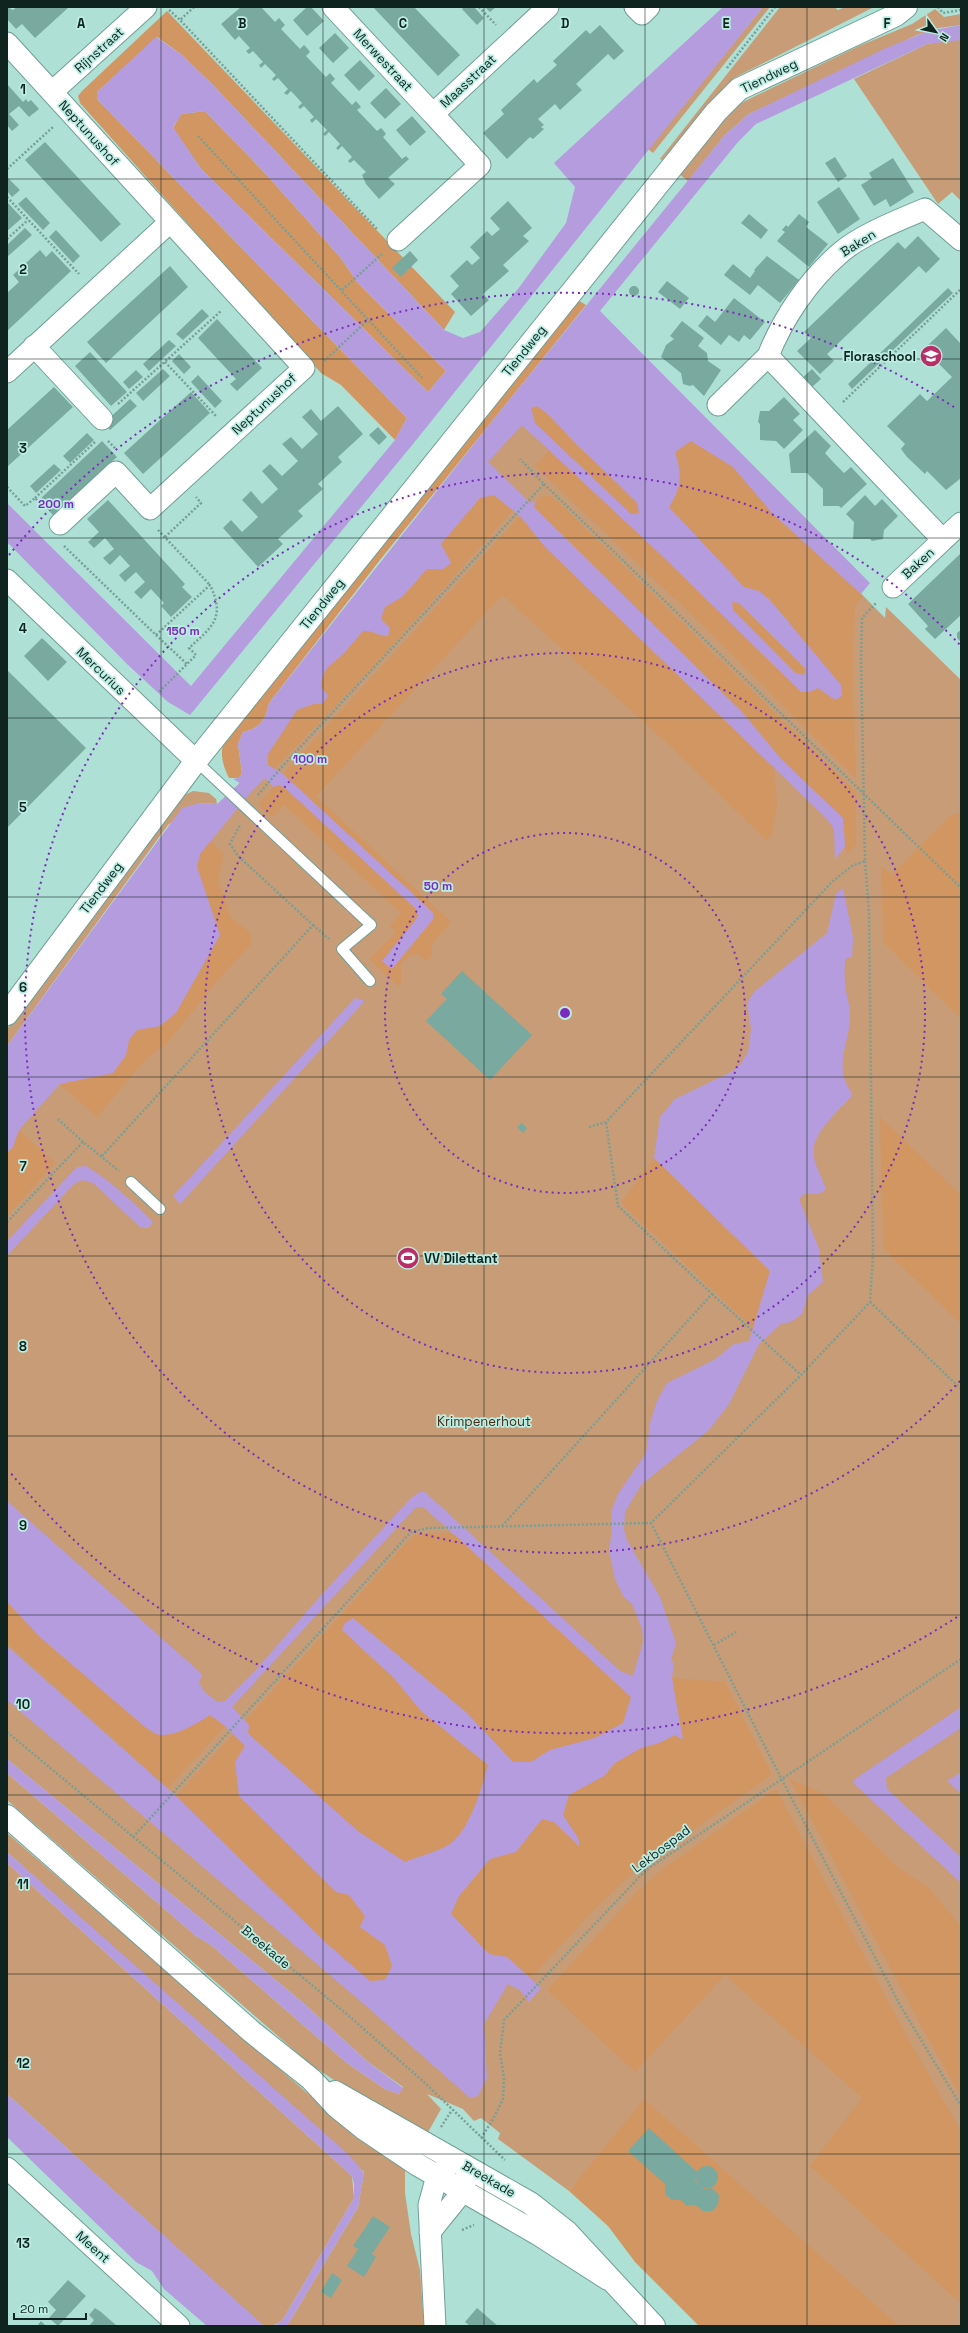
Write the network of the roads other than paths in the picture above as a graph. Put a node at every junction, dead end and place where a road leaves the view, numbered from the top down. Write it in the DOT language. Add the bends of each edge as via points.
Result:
graph roads {
  1 [pos="146,7"];
  2 [pos="333,7"];
  3 [pos="548,7"];
  4 [pos="635,7"];
  5 [pos="649,7"];
  6 [pos="906,7"];
  7 [pos="7,43"];
  8 [pos="52,92"];
  9 [pos="433,114"];
  10 [pos="170,222"];
  11 [pos="961,240"];
  12 [pos="388,243"];
  13 [pos="34,346"];
  14 [pos="768,356"];
  15 [pos="7,372"];
  16 [pos="718,405"];
  17 [pos="103,427"];
  18 [pos="961,523"];
  19 [pos="60,524"];
  20 [pos="943,540"];
  21 [pos="7,580"];
  22 [pos="893,587"];
  23 [pos="196,762"];
  24 [pos="370,981"];
  25 [pos="7,1014"];
  26 [pos="131,1182"];
  27 [pos="160,1209"];
  28 [pos="7,1816"];
  29 [pos="311,2079"];
  30 [pos="461,2164"];
  31 [pos="7,2168"];
  32 [pos="437,2176"];
  33 [pos="463,2191"];
  34 [pos="430,2232"];
  35 [pos="608,2279"];
  36 [pos="179,2326"];
  37 [pos="435,2326"];
  38 [pos="654,2326"];
  1 -- 8 [label="street, Rijnstraat"];
  2 -- 9 [label="street, Merwestraat"];
  3 -- 9 [label="street, Maasstraat"];
  4 -- 5 [label="street" via="642,14"];
  6 -- 23 [label="street, Tiendweg" via="739,89 716,112"];
  7 -- 8 [label="street, Neptunushof"];
  8 -- 10 [label="street, Neptunushof"];
  9 -- 12 [label="street, Maasstraat" via="480,165"];
  10 -- 13 [label="street"];
  10 -- 19 [label="street, Neptunushof" via="304,368 150,509 116,472"];
  11 -- 14 [label="street, Baken" via="925,208 839,254 802,295 776,336"];
  13 -- 15 [label="street"];
  13 -- 17 [label="street"];
  14 -- 16 [label="street, Baken"];
  14 -- 20 [label="street, Baken"];
  18 -- 20 [label="street, Baken"];
  20 -- 22 [label="street, Baken"];
  21 -- 23 [label="street, Mercurius"];
  23 -- 24 [label="lane" via="371,925 342,949"];
  23 -- 25 [label="street, Tiendweg"];
  26 -- 27 [label="lane"];
  28 -- 29 [label="street, Breekade" via="252,2032"];
  29 -- 30 [label="street, Breekade"];
  29 -- 32 [label="street, Breekade" via="337,2107 363,2128"];
  30 -- 32 [label="street"];
  30 -- 33 [label="street"];
  30 -- 35 [label="street, Breekade" via="530,2203 567,2232"];
  31 -- 36 [label="street, Meent"];
  32 -- 33 [label="street, Breekade"];
  32 -- 34 [label="street" via="429,2204"];
  33 -- 34 [label="street"];
  33 -- 35 [label="street, Breekade" via="538,2234"];
  34 -- 37 [label="street"];
  35 -- 38 [label="street, Breekade"];
}
